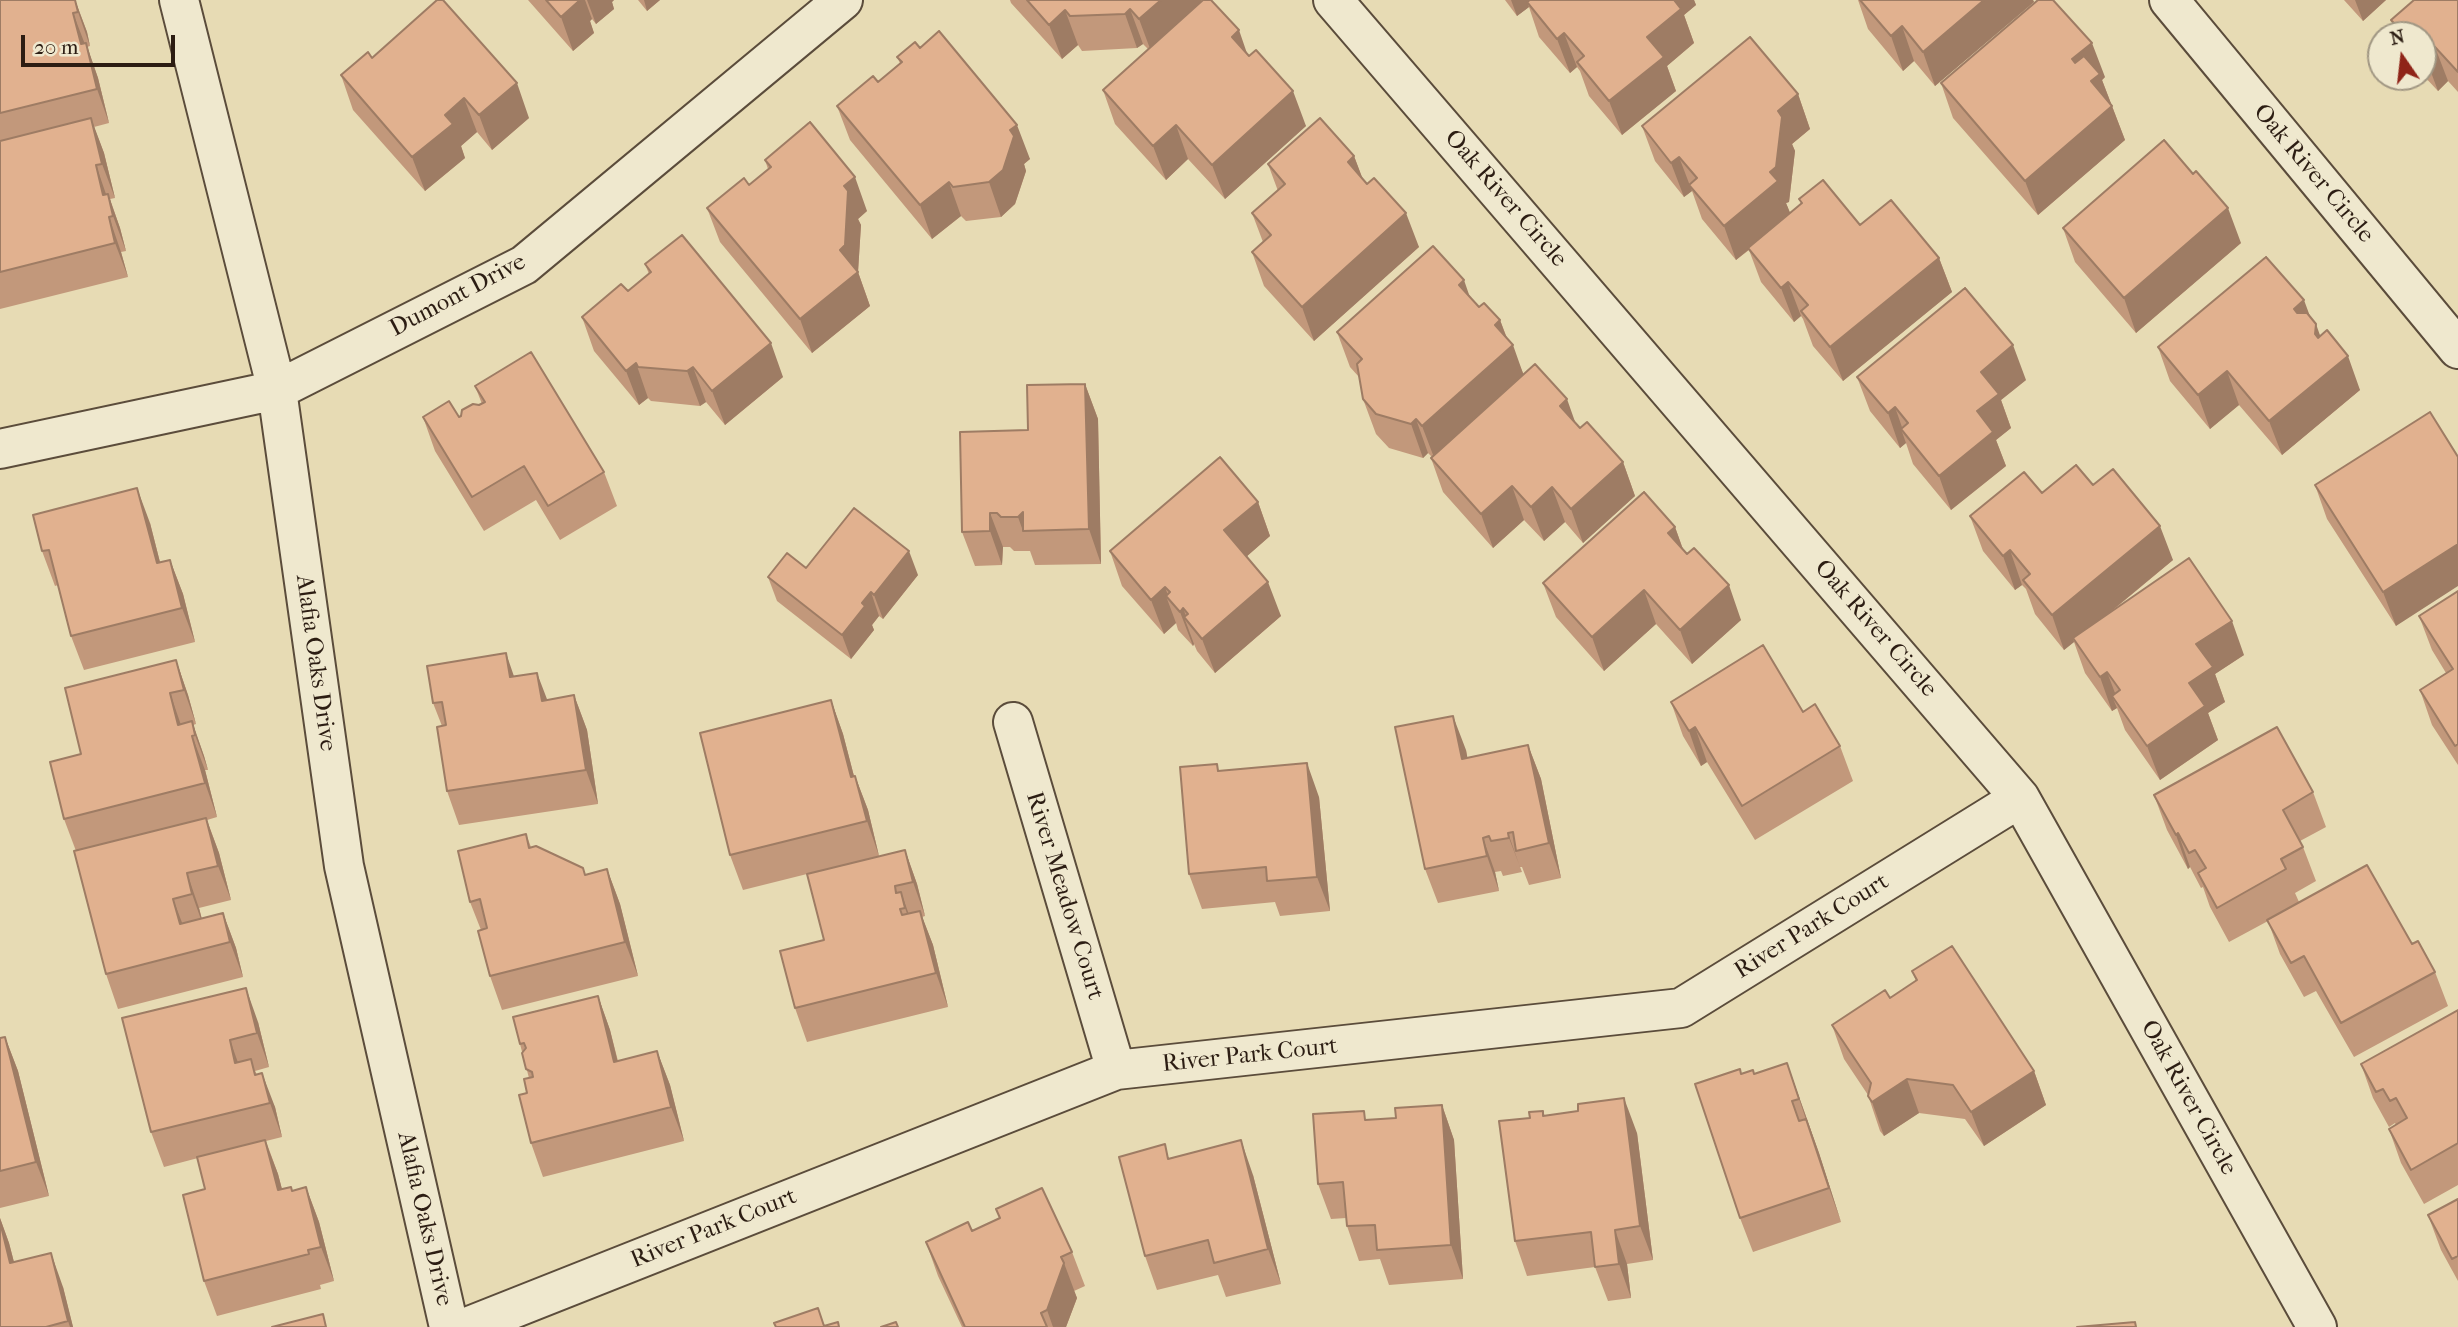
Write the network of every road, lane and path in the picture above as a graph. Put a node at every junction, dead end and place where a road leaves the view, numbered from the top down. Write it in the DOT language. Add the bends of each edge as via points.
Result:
graph roads {
  1 [pos="179,0"];
  2 [pos="843,0"];
  3 [pos="1333,0"];
  4 [pos="2169,0"];
  5 [pos="2458,349"];
  6 [pos="277,390"];
  7 [pos="0,449"];
  8 [pos="1013,722"];
  9 [pos="2020,798"];
  10 [pos="1116,1070"];
  11 [pos="449,1327"];
  12 [pos="467,1327"];
  13 [pos="2317,1327"];
  1 -- 6 [label="street, Alafia Oaks Drive"];
  2 -- 6 [label="street, Dumont Drive" via="524,265"];
  3 -- 9 [label="street, Oak River Circle"];
  4 -- 5 [label="street, Oak River Circle"];
  6 -- 7 [label="street, Dumont Drive"];
  6 -- 11 [label="street, Alafia Oaks Drive" via="344,866"];
  8 -- 10 [label="street, River Meadow Court"];
  9 -- 10 [label="street, River Park Court" via="1681,1009"];
  9 -- 13 [label="street, Oak River Circle"];
  10 -- 12 [label="street, River Park Court"];
}
